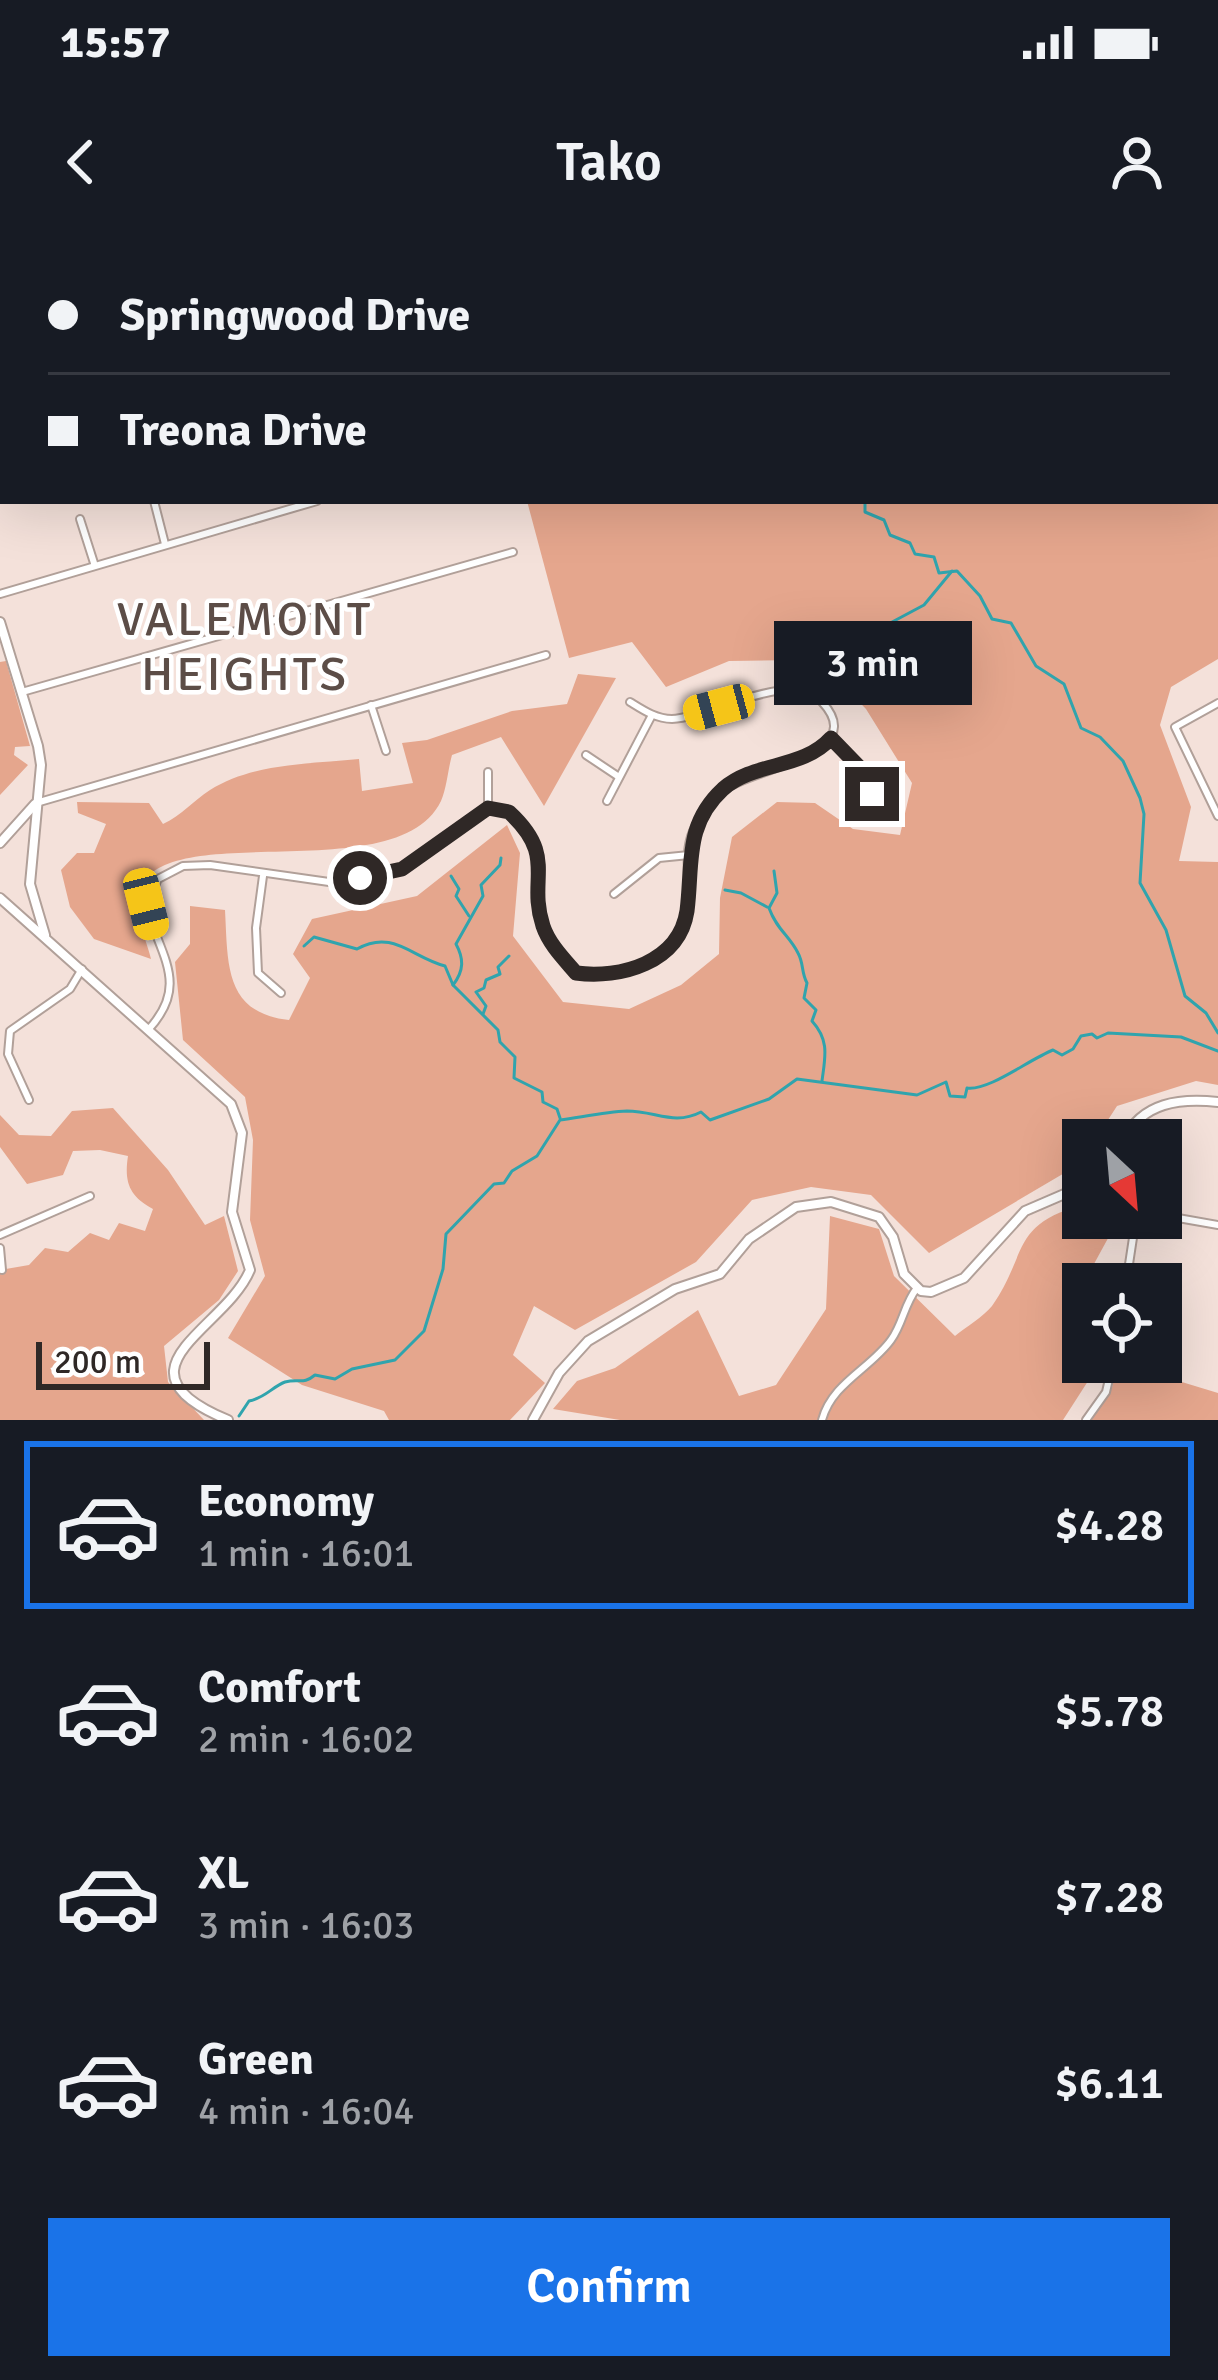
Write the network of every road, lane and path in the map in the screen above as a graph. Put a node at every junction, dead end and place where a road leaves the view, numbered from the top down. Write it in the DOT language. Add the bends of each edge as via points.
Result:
graph roads {
  1 [pos="155,504"];
  2 [pos="306,504"];
  3 [pos="80,519"];
  4 [pos="165,545"];
  5 [pos="513,552"];
  6 [pos="94,562"];
  7 [pos="0,594"];
  8 [pos="0,622"];
  9 [pos="546,655"];
  10 [pos="22,692"];
  11 [pos="630,702"];
  12 [pos="1218,703"];
  13 [pos="371,705"];
  14 [pos="652,715"];
  15 [pos="831,738"];
  16 [pos="386,751"];
  17 [pos="586,755"];
  18 [pos="488,772"];
  19 [pos="619,777"];
  20 [pos="872,794"];
  21 [pos="607,801"];
  22 [pos="36,803"];
  23 [pos="488,808"];
  24 [pos="1218,816"];
  25 [pos="0,843"];
  26 [pos="688,855"];
  27 [pos="263,876"];
  28 [pos="614,894"];
  29 [pos="0,898"];
  30 [pos="45,936"];
  31 [pos="82,969"];
  32 [pos="281,993"];
  33 [pos="148,1030"];
  34 [pos="4,1056"];
  35 [pos="29,1100"];
  36 [pos="1218,1102"];
  37 [pos="1140,1119"];
  38 [pos="1062,1195"];
  39 [pos="90,1196"];
  40 [pos="1182,1219"];
  41 [pos="1218,1225"];
  42 [pos="0,1235"];
  43 [pos="0,1249"];
  44 [pos="2,1270"];
  45 [pos="916,1288"];
  46 [pos="1108,1383"];
  47 [pos="226,1419"];
  48 [pos="533,1420"];
  49 [pos="822,1420"];
  50 [pos="1086,1420"];
  1 -- 4 [label="street"];
  2 -- 4 [label="street"];
  3 -- 6 [label="street"];
  4 -- 6 [label="street"];
  5 -- 10 [label="street"];
  6 -- 7 [label="street"];
  8 -- 10 [label="street"];
  9 -- 13 [label="street"];
  10 -- 22 [label="street" via="41,765"];
  11 -- 14 [label="street"];
  12 -- 24 [label="street" via="1175,727"];
  13 -- 16 [label="street"];
  13 -- 22 [label="street"];
  14 -- 15 [label="street" via="672,718 807,691 832,718"];
  14 -- 19 [label="street"];
  15 -- 20 [label="street" via="864,772"];
  15 -- 26 [label="street" via="817,754 725,788 692,831"];
  17 -- 19 [label="street"];
  18 -- 23 [label="street"];
  19 -- 21 [label="street"];
  22 -- 25 [label="street"];
  22 -- 30 [label="street" via="30,884"];
  23 -- 26 [label="street" via="509,812 535,842 542,923 576,973 635,970 660,956 687,914"];
  23 -- 27 [label="street" via="402,869 329,882"];
  26 -- 28 [label="street" via="659,858"];
  27 -- 32 [label="street" via="255,954 258,973"];
  27 -- 33 [label="street" via="210,865 183,866 158,879 146,904 172,989"];
  29 -- 30 [label="street"];
  30 -- 31 [label="street"];
  31 -- 33 [label="street"];
  31 -- 34 [label="street" via="70,989 10,1031"];
  33 -- 47 [label="street" via="231,1104 242,1133 232,1212 250,1270 242,1291 175,1358 184,1394"];
  34 -- 35 [label="street"];
  36 -- 37 [label="street" via="1192,1099"];
  38 -- 45 [label="street" via="1025,1210 952,1286"];
  39 -- 42 [label="street"];
  40 -- 41 [label="street"];
  43 -- 44 [label="street"];
  45 -- 48 [label="street" via="879,1217 831,1202 796,1207 749,1239 720,1274 675,1289 588,1341"];
  45 -- 49 [label="street" via="893,1337 842,1386"];
  46 -- 50 [label="street"];
}
